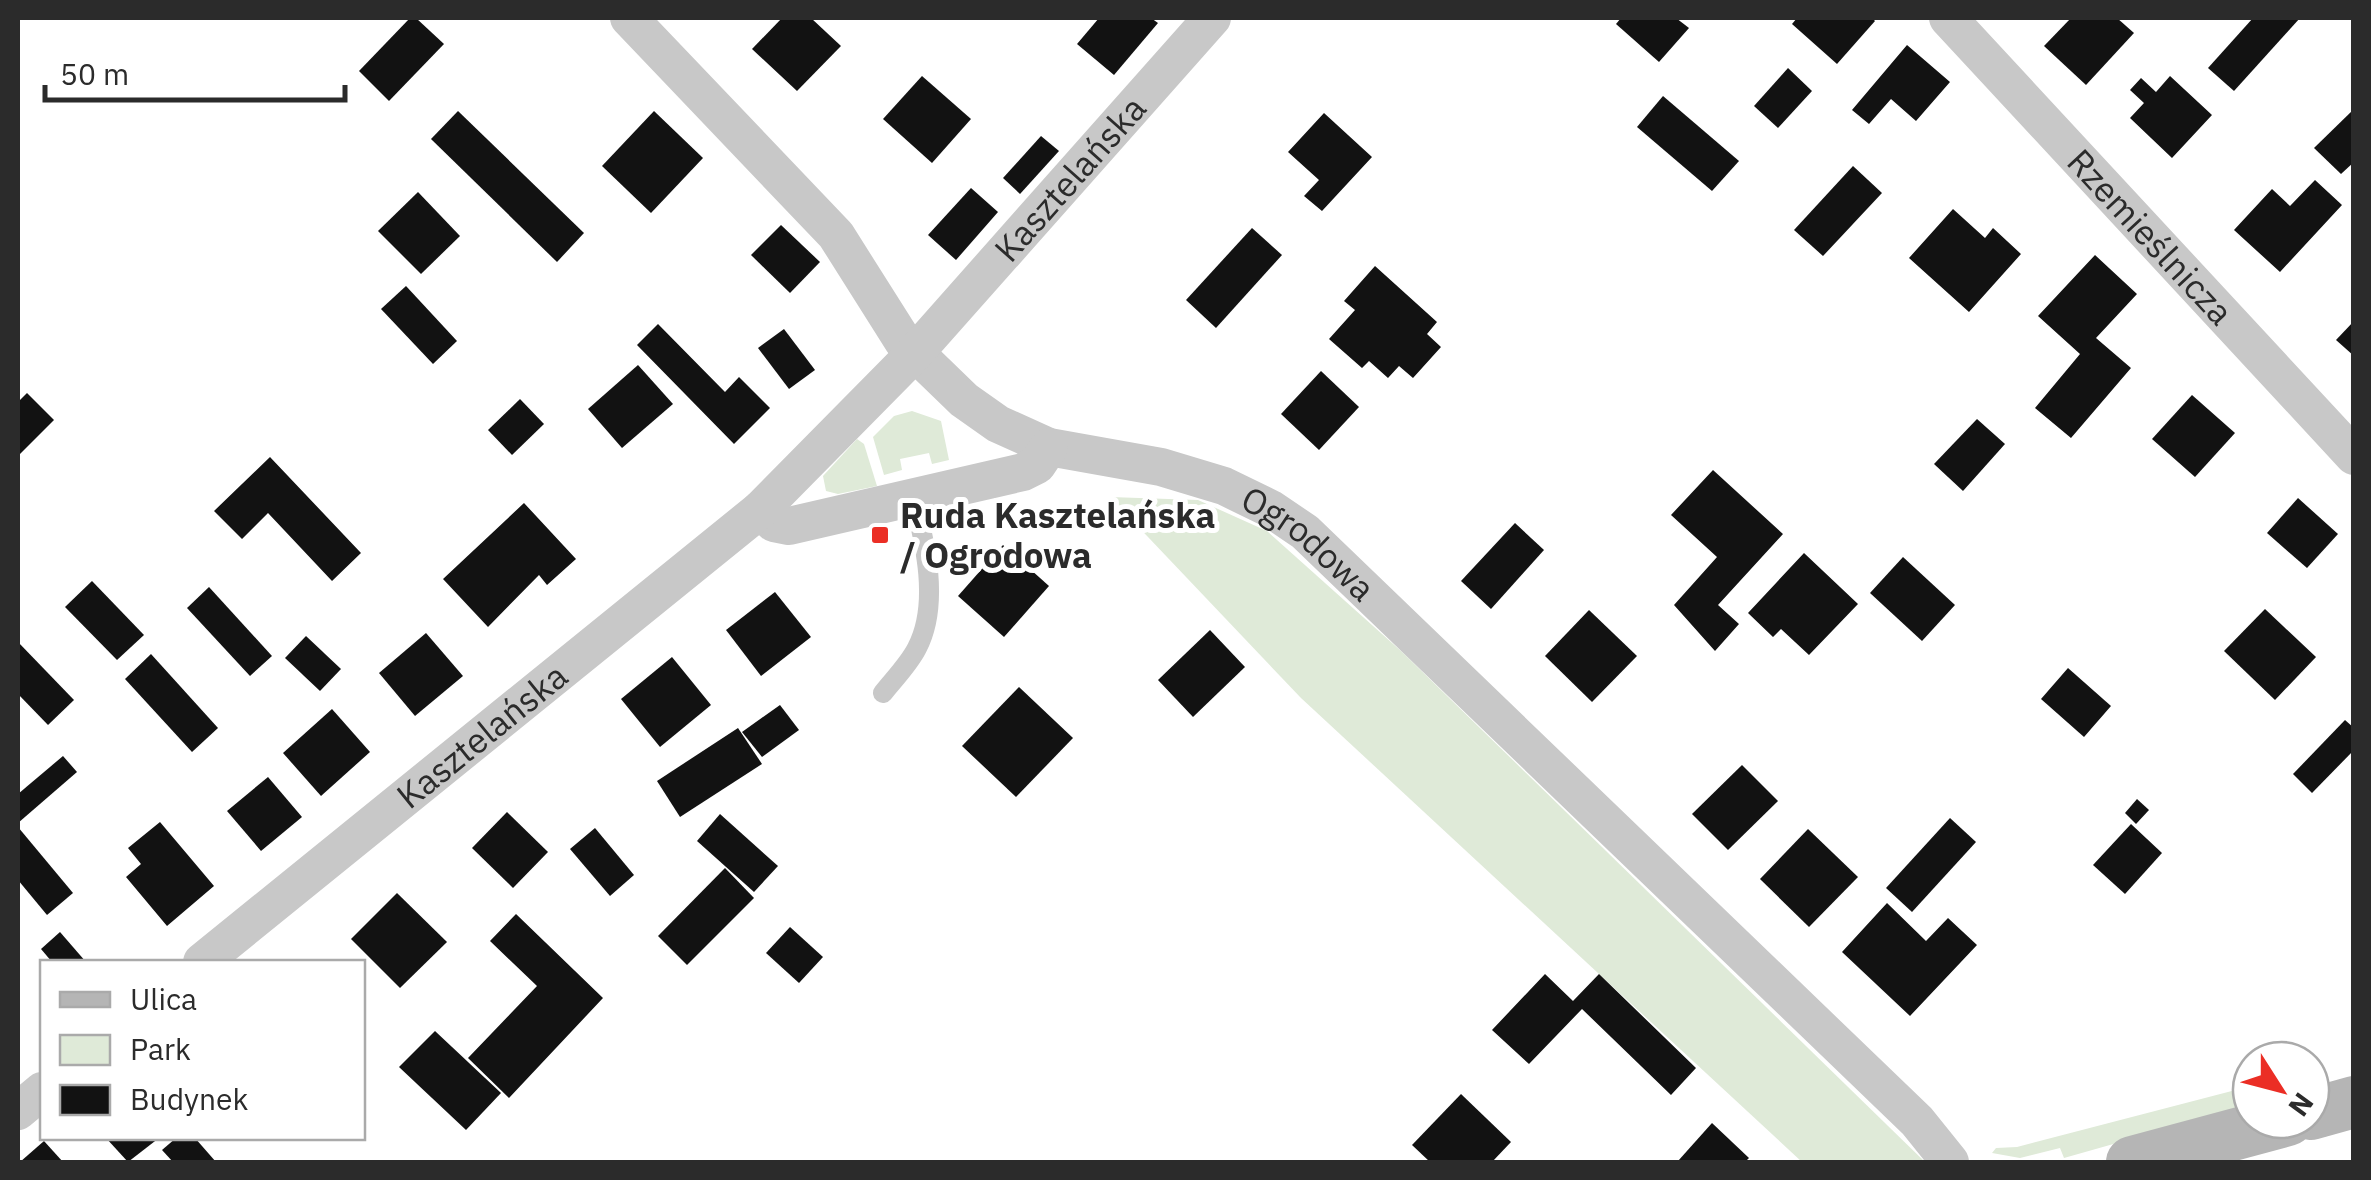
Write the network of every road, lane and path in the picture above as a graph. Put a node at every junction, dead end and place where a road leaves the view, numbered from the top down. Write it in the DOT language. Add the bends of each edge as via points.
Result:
graph roads {
  1 [pos="629,18"];
  2 [pos="1212,18"];
  3 [pos="1948,18"];
  4 [pos="914,354"];
  5 [pos="1048,446"];
  6 [pos="2354,456"];
  7 [pos="914,498"];
  8 [pos="760,510"];
  9 [pos="883,693"];
  10 [pos="204,960"];
  11 [pos="40,1092"];
  12 [pos="18,1111"];
  13 [pos="2231,1135"];
  14 [pos="1950,1162"];
  15 [pos="2132,1162"];
  1 -- 4 [label="street, Ogrodowa" via="836,235"];
  2 -- 4 [label="street, Kasztelańska"];
  3 -- 6 [label="street, Rzemieślnicza"];
  4 -- 5 [label="street, Ogrodowa" via="998,424"];
  4 -- 8 [label="street, Kasztelańska"];
  5 -- 7 [label="street" via="1037,465 1023,472"];
  5 -- 14 [label="street, Ogrodowa" via="1194,475 1248,497 1304,532 1917,1121"];
  7 -- 8 [label="street" via="790,526"];
  7 -- 9 [label="lane" via="926,547 928,614 917,648"];
  8 -- 10 [label="street, Kasztelańska"];
  11 -- 12 [label="street"];
  13 -- 15 [label="main road"];
}
